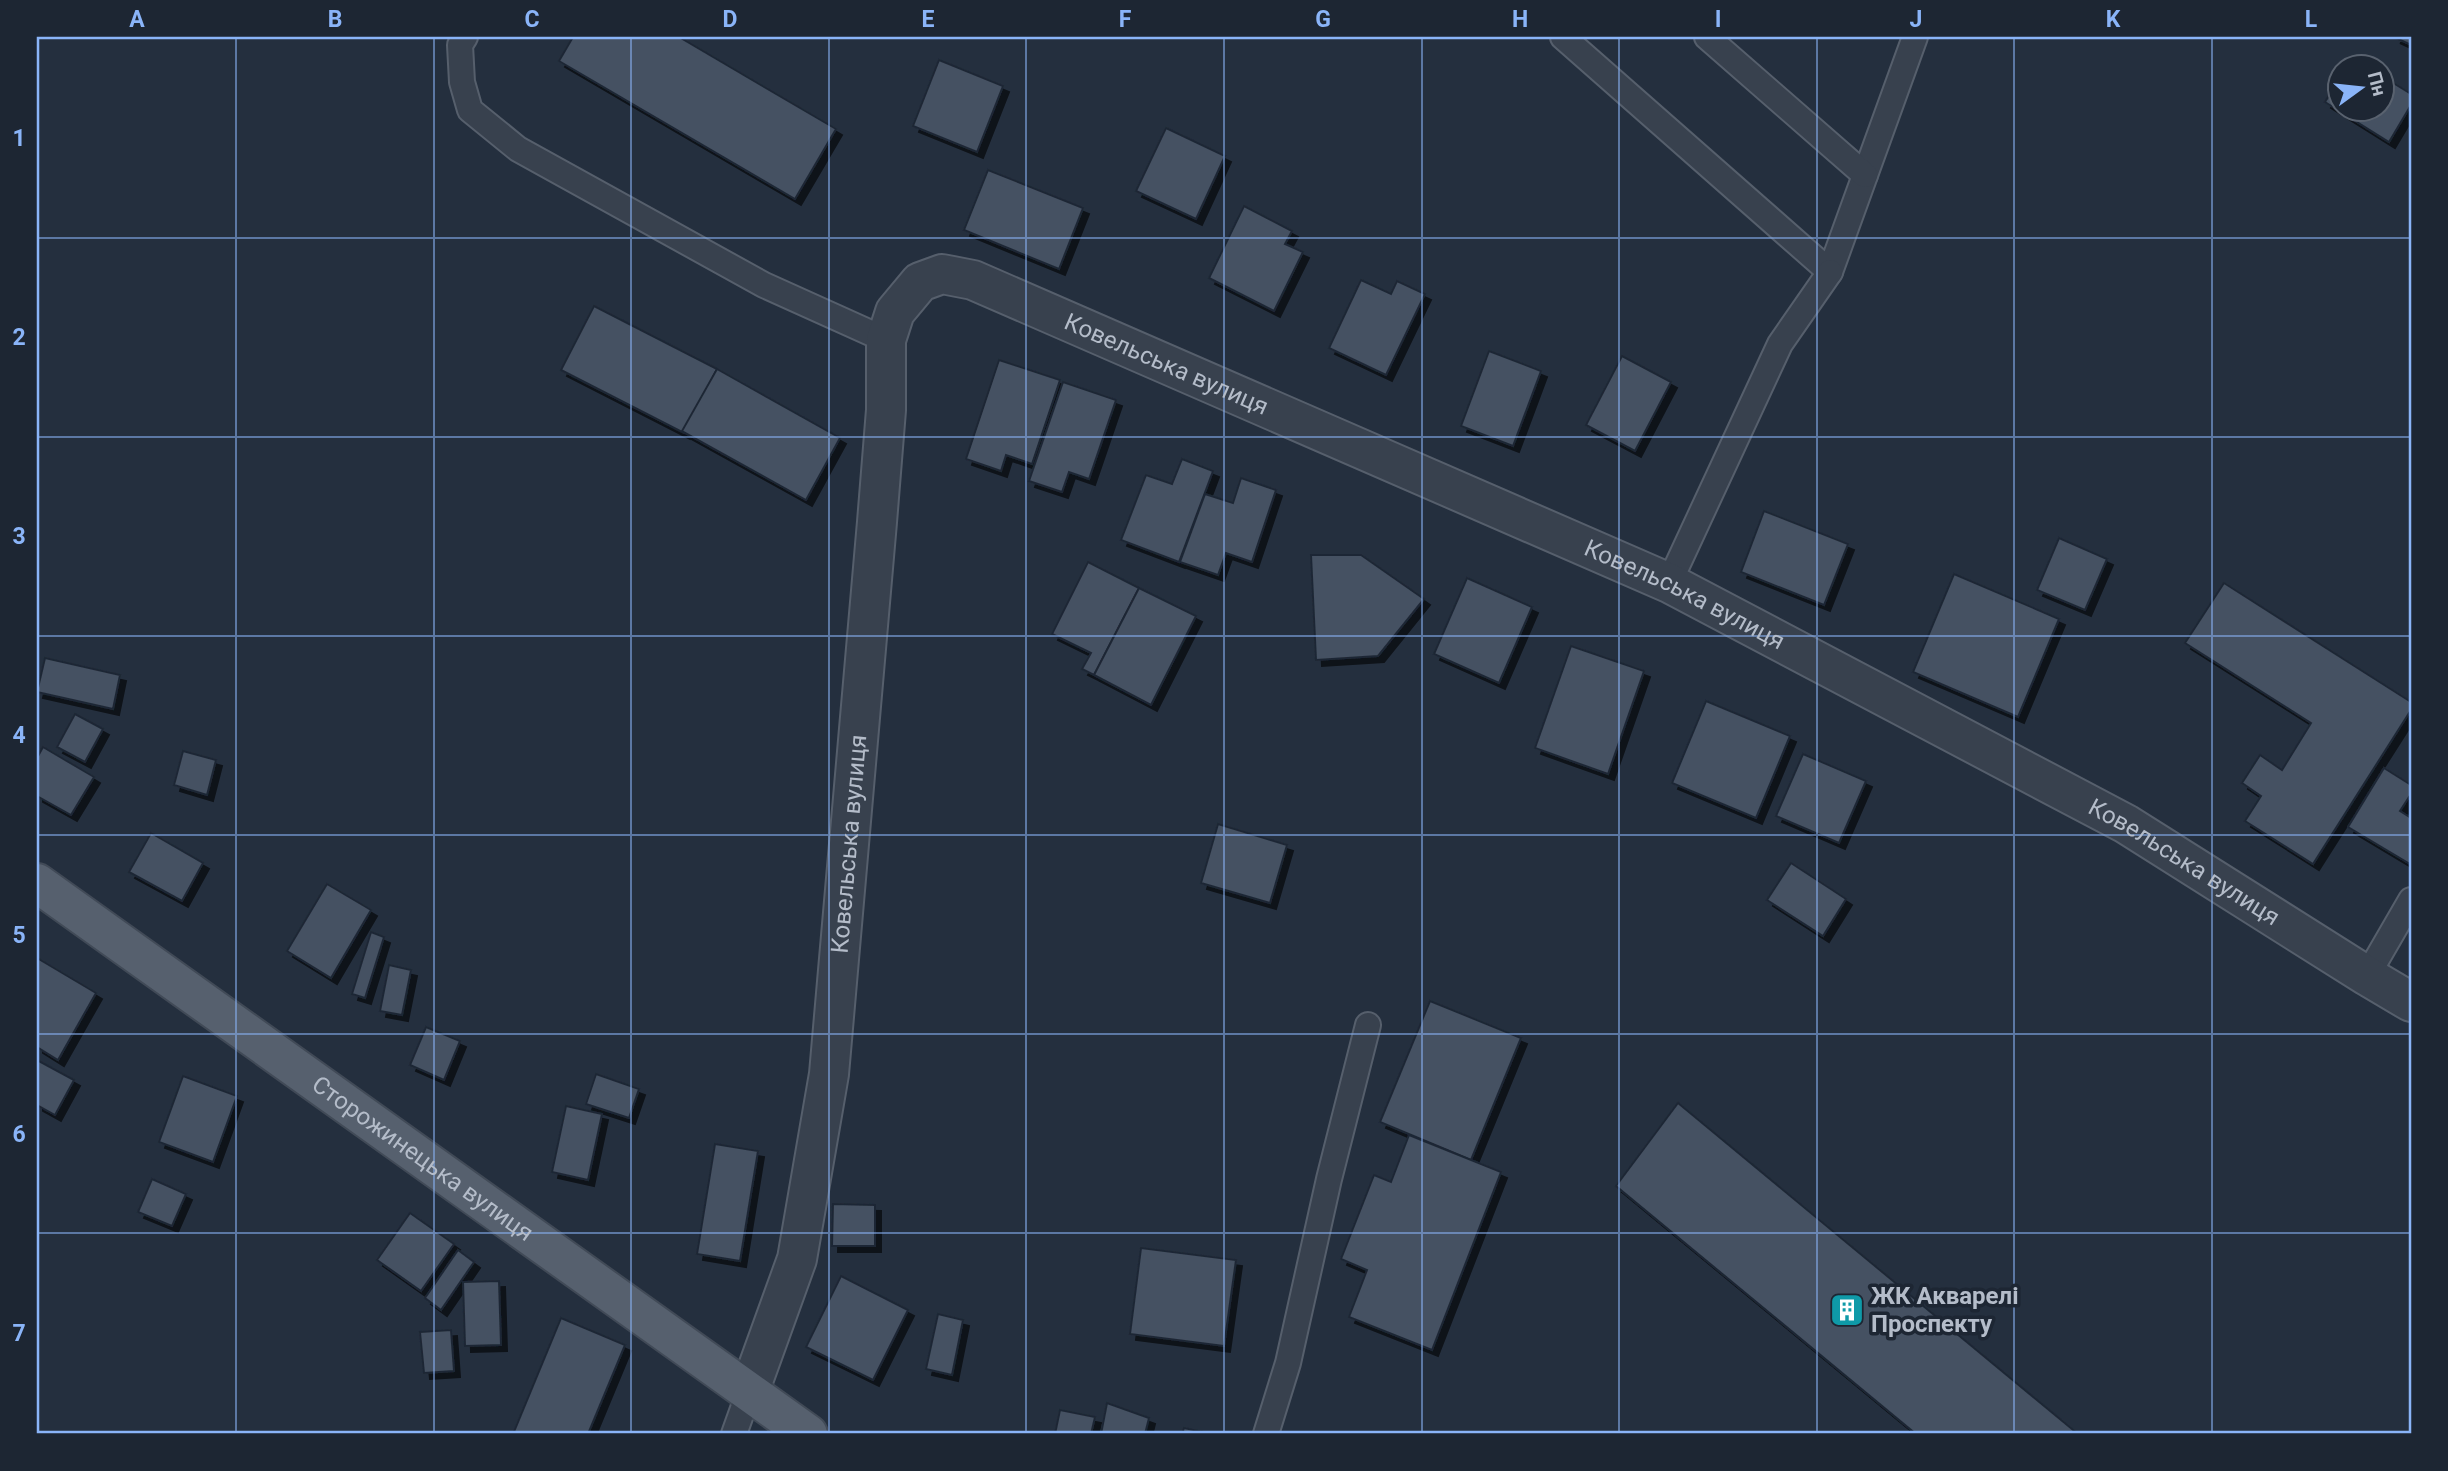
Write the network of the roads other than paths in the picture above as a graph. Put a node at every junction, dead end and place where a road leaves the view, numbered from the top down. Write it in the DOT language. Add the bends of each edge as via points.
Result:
graph roads {
  1 [pos="465,37"];
  2 [pos="1563,37"];
  3 [pos="1707,37"];
  4 [pos="1915,37"];
  5 [pos="1866,175"];
  6 [pos="1830,272"];
  7 [pos="886,340"];
  8 [pos="1670,583"];
  9 [pos="37,883"];
  10 [pos="2411,900"];
  11 [pos="2367,976"];
  12 [pos="2411,1002"];
  13 [pos="1368,1025"];
  14 [pos="749,1392"];
  15 [pos="734,1434"];
  16 [pos="808,1434"];
  17 [pos="1266,1434"];
  1 -- 7 [label="lane" via="460,45 462,82 470,110 518,149 764,285"];
  2 -- 6 [label="lane"];
  3 -- 5 [label="lane"];
  4 -- 5 [label="lane"];
  5 -- 6 [label="lane"];
  6 -- 8 [label="lane" via="1780,344"];
  7 -- 8 [label="street, Ковельська вулиця" via="895,312 920,282 942,274 973,280"];
  7 -- 14 [label="street, Ковельська вулиця" via="886,410 829,1074 797,1259"];
  8 -- 11 [label="street, Ковельська вулиця" via="2126,824"];
  9 -- 14 [label="main road, Сторожинецька вулиця"];
  10 -- 11 [label="lane"];
  11 -- 12 [label="street, Ковельська вулиця"];
  13 -- 17 [label="lane" via="1288,1363"];
  14 -- 15 [label="lane"];
  14 -- 16 [label="main road, Сторожинецька вулиця"];
}
